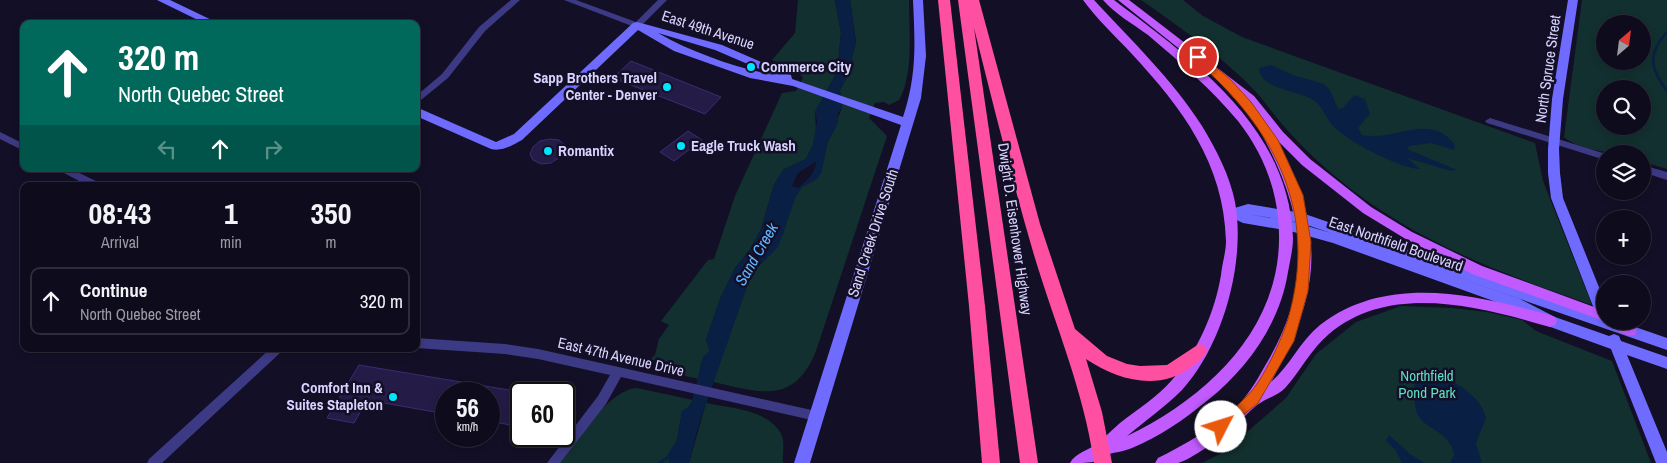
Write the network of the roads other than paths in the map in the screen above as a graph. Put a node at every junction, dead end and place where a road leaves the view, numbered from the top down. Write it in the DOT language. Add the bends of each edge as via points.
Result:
graph roads {
  1 [pos="162,0"];
  2 [pos="516,0"];
  3 [pos="568,0"];
  4 [pos="663,0"];
  5 [pos="918,0"];
  6 [pos="944,0"];
  7 [pos="964,0"];
  8 [pos="973,0"];
  9 [pos="1088,0"];
  10 [pos="1108,0"];
  11 [pos="1124,0"];
  12 [pos="1573,0"];
  13 [pos="207,20"];
  14 [pos="637,24"];
  15 [pos="659,39"];
  16 [pos="619,42"];
  17 [pos="1226,80"];
  18 [pos="795,83"];
  19 [pos="420,98"];
  20 [pos="420,113"];
  21 [pos="1490,121"];
  22 [pos="908,123"];
  23 [pos="0,135"];
  24 [pos="1553,142"];
  25 [pos="20,146"];
  26 [pos="1596,154"];
  27 [pos="1651,171"];
  28 [pos="69,172"];
  29 [pos="1667,176"];
  30 [pos="89,182"];
  31 [pos="1232,213"];
  32 [pos="1262,216"];
  33 [pos="1596,296"];
  34 [pos="1568,306"];
  35 [pos="1596,316"];
  36 [pos="1550,321"];
  37 [pos="1066,327"];
  38 [pos="1610,330"];
  39 [pos="1630,331"];
  40 [pos="420,343"];
  41 [pos="1667,344"];
  42 [pos="1199,351"];
  43 [pos="274,352"];
  44 [pos="1660,360"];
  45 [pos="618,372"];
  46 [pos="1254,399"];
  47 [pos="816,416"];
  48 [pos="1102,456"];
  49 [pos="153,463"];
  50 [pos="553,463"];
  51 [pos="802,463"];
  52 [pos="990,463"];
  53 [pos="1029,463"];
  54 [pos="1078,463"];
  55 [pos="1163,463"];
  56 [pos="1664,463"];
  1 -- 13 [label="street"];
  2 -- 19 [label="street" via="482,29 445,76"];
  3 -- 14 [label="street, East 49th Avenue"];
  4 -- 14 [label="street"];
  5 -- 22 [label="street, Sand Creek Drive South" via="919,76"];
  6 -- 52 [label="highway" via="977,306"];
  7 -- 53 [label="highway, Dwight D. Eisenhower Highway"];
  8 -- 37 [label="highway" via="1027,203"];
  9 -- 31 [label="main road" via="1158,76 1199,128 1219,168"];
  10 -- 48 [label="main road" via="1204,75 1242,117 1261,146 1277,182 1287,234 1284,271 1272,307 1258,334 1235,364 1212,389 1182,410"];
  11 -- 17 [label="main road"];
  12 -- 24 [label="street, North Spruce Street"];
  14 -- 15 [label="street, East 49th Avenue"];
  14 -- 16 [label="street"];
  14 -- 18 [label="street, East 49th Avenue" via="761,63"];
  15 -- 16 [label="street" via="637,36"];
  15 -- 18 [label="street, East 49th Avenue" via="678,49 754,75"];
  16 -- 20 [label="street" via="508,144 495,146"];
  17 -- 34 [label="main road" via="1250,100 1306,162 1368,210 1462,263"];
  17 -- 46 [label="main road" via="1263,125 1279,152 1297,195 1305,230 1304,278 1297,316 1288,341"];
  18 -- 22 [label="street, East 49th Avenue"];
  21 -- 24 [label="street"];
  22 -- 47 [label="street, Sand Creek Drive South"];
  23 -- 25 [label="street"];
  24 -- 26 [label="street"];
  24 -- 33 [label="street, North Spruce Street" via="1557,198"];
  27 -- 29 [label="street"];
  28 -- 30 [label="street"];
  31 -- 32 [label="street, East Northfield Boulevard" via="1243,218"];
  31 -- 42 [label="main road" via="1232,248 1226,283 1218,312"];
  32 -- 34 [label="street, East Northfield Boulevard" via="1302,218"];
  32 -- 36 [label="street, East Northfield Boulevard" via="1515,303"];
  34 -- 35 [label="main road"];
  34 -- 39 [label="street, East Northfield Boulevard"];
  36 -- 44 [label="street, East Northfield Boulevard"];
  36 -- 46 [label="main road" via="1488,305 1442,298 1410,298 1372,304 1327,327 1302,351 1279,384"];
  37 -- 42 [label="highway" via="1082,347 1099,360 1132,373 1167,372"];
  37 -- 48 [label="highway"];
  38 -- 56 [label="street, North Spruce Street"];
  39 -- 41 [label="street, East Northfield Boulevard"];
  40 -- 45 [label="street, East 47th Avenue Drive" via="512,350"];
  42 -- 48 [label="main road" via="1168,394 1118,432"];
  43 -- 49 [label="street"];
  45 -- 47 [label="street, East 47th Avenue Drive"];
  45 -- 50 [label="street" via="602,400"];
  46 -- 55 [label="main road" via="1213,434"];
  47 -- 51 [label="street, Sand Creek Drive South"];
  48 -- 54 [label="main road"];
}
